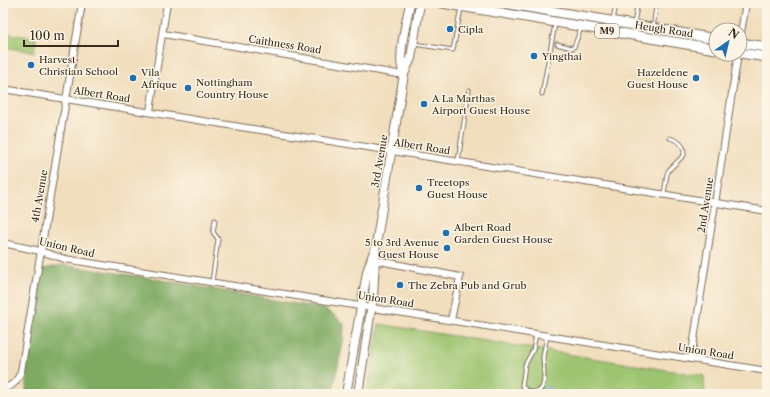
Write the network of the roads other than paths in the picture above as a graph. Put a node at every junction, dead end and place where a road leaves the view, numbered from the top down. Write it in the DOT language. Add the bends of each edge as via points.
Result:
graph roads {
  1 [pos="82,3"];
  2 [pos="167,3"];
  3 [pos="410,3"];
  4 [pos="420,3"];
  5 [pos="442,3"];
  6 [pos="509,3"];
  7 [pos="616,3"];
  8 [pos="621,3"];
  9 [pos="746,3"];
  10 [pos="461,6"];
  11 [pos="656,7"];
  12 [pos="613,21"];
  13 [pos="555,22"];
  14 [pos="743,22"];
  15 [pos="634,24"];
  16 [pos="581,27"];
  17 [pos="653,28"];
  18 [pos="163,34"];
  19 [pos="708,38"];
  20 [pos="414,44"];
  21 [pos="557,44"];
  22 [pos="748,44"];
  23 [pos="708,48"];
  24 [pos="767,48"];
  25 [pos="748,55"];
  26 [pos="767,57"];
  27 [pos="738,62"];
  28 [pos="404,74"];
  29 [pos="3,89"];
  30 [pos="469,90"];
  31 [pos="542,94"];
  32 [pos="66,99"];
  33 [pos="150,111"];
  34 [pos="670,138"];
  35 [pos="391,151"];
  36 [pos="458,162"];
  37 [pos="664,194"];
  38 [pos="715,202"];
  39 [pos="767,210"];
  40 [pos="216,220"];
  41 [pos="3,243"];
  42 [pos="40,251"];
  43 [pos="374,251"];
  44 [pos="375,260"];
  45 [pos="212,282"];
  46 [pos="361,305"];
  47 [pos="371,307"];
  48 [pos="451,320"];
  49 [pos="536,334"];
  50 [pos="547,335"];
  51 [pos="691,359"];
  52 [pos="767,371"];
  53 [pos="5,388"];
  54 [pos="346,394"];
  55 [pos="358,394"];
  56 [pos="537,394"];
  1 -- 32 [label="street, 4th Avenue"];
  2 -- 18 [label="street"];
  3 -- 28 [label="street, 3rd Avenue" via="401,57"];
  4 -- 20 [label="street, 3rd Avenue"];
  5 -- 10 [label="main road, Heugh Road / M9"];
  6 -- 12 [label="main road, Heugh Road / M9"];
  7 -- 12 [label="lane"];
  8 -- 15 [label="lane" via="637,6"];
  9 -- 14 [label="street"];
  10 -- 13 [label="main road, Heugh Road / M9"];
  10 -- 20 [label="lane" via="453,50"];
  11 -- 17 [label="lane"];
  12 -- 15 [label="main road, Heugh Road / M9"];
  13 -- 16 [label="main road, Heugh Road / M9"];
  13 -- 31 [label="lane"];
  15 -- 17 [label="main road, Heugh Road / M9"];
  16 -- 21 [label="lane" via="574,47"];
  16 -- 23 [label="main road, Heugh Road / M9"];
  17 -- 19 [label="main road, Heugh Road / M9"];
  18 -- 28 [label="street, Caithness Road"];
  18 -- 33 [label="street"];
  20 -- 28 [label="street, 3rd Avenue"];
  22 -- 24 [label="main road"];
  25 -- 26 [label="main road"];
  27 -- 38 [label="street, 2nd Avenue"];
  28 -- 35 [label="street, 3rd Avenue"];
  29 -- 32 [label="street, Albert Road"];
  30 -- 36 [label="lane"];
  32 -- 33 [label="street, Albert Road"];
  32 -- 42 [label="street, 4th Avenue"];
  33 -- 35 [label="street, Albert Road"];
  34 -- 37 [label="lane" via="682,145 684,155 669,170"];
  35 -- 36 [label="street, Albert Road"];
  35 -- 43 [label="street, 3rd Avenue"];
  36 -- 37 [label="street, Albert Road"];
  37 -- 38 [label="street, Albert Road"];
  38 -- 39 [label="street, Albert Road"];
  38 -- 51 [label="street, 2nd Avenue"];
  40 -- 45 [label="lane" via="213,232 218,239"];
  41 -- 42 [label="street, Union Road"];
  42 -- 45 [label="street, Union Road" via="65,259"];
  42 -- 53 [label="street, 4th Avenue" via="21,371 15,382"];
  43 -- 44 [label="street, 3rd Avenue"];
  43 -- 46 [label="street, 3rd Avenue"];
  44 -- 47 [label="street, 3rd Avenue"];
  44 -- 48 [label="street" via="460,277"];
  45 -- 46 [label="street, Union Road"];
  46 -- 47 [label="street, Union Road"];
  46 -- 54 [label="street, 3rd Avenue"];
  47 -- 48 [label="street, Union Road"];
  47 -- 55 [label="street, 3rd Avenue"];
  48 -- 49 [label="street, Union Road"];
  49 -- 50 [label="street, Union Road"];
  49 -- 56 [label="lane" via="533,350 525,365 522,386"];
  50 -- 51 [label="street, Union Road"];
  50 -- 56 [label="lane" via="543,357 543,382"];
  51 -- 52 [label="street, Union Road"];
}
